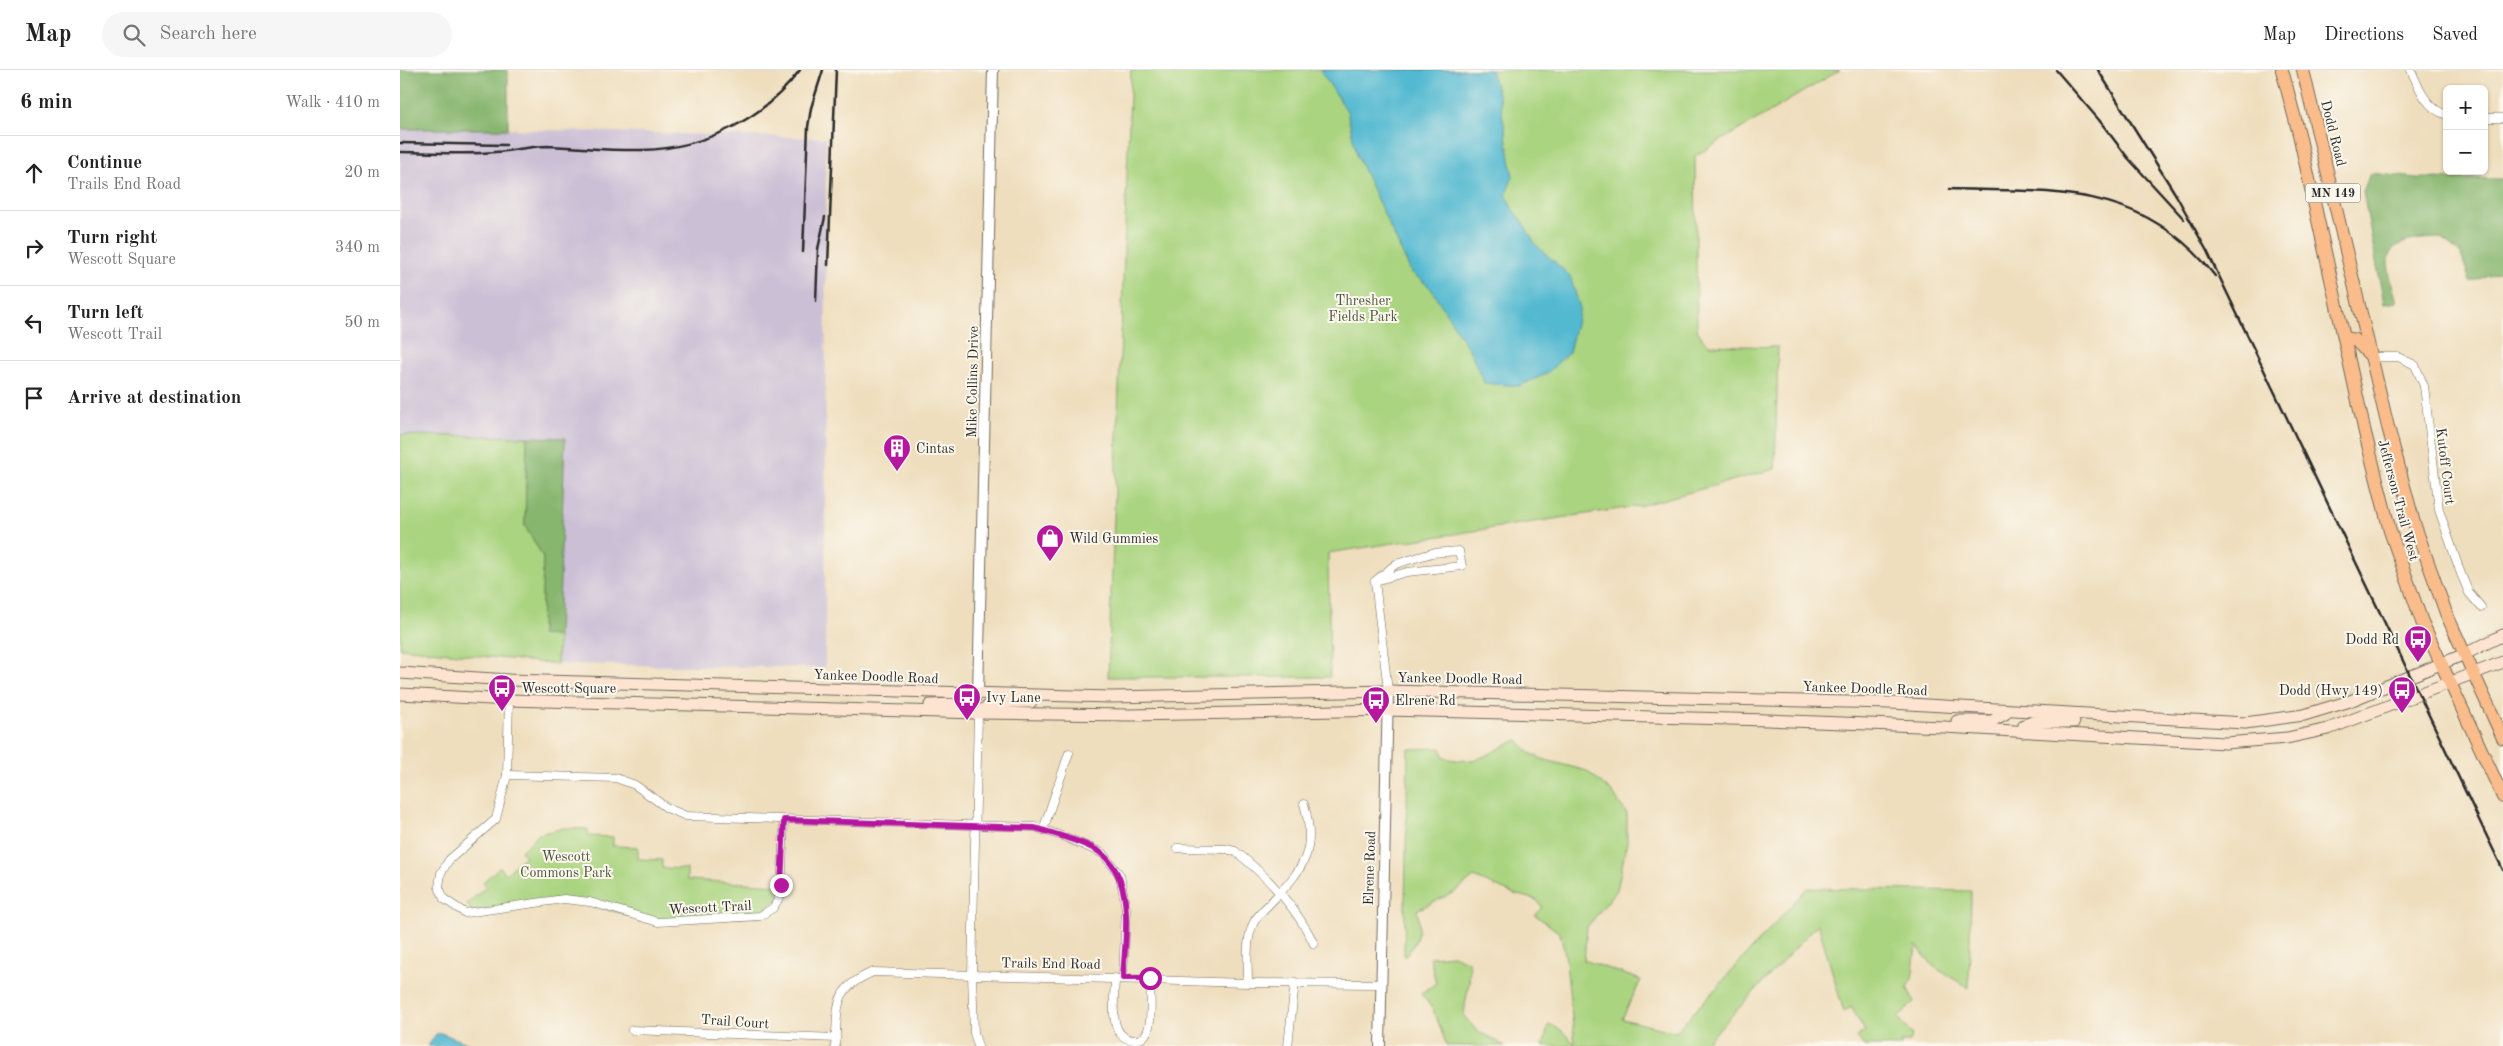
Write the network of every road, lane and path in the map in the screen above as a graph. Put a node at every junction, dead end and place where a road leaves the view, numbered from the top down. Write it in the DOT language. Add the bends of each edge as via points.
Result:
graph roads {
  1 [pos="993,70"];
  2 [pos="2282,70"];
  3 [pos="2303,70"];
  4 [pos="2411,70"];
  5 [pos="2443,114"];
  6 [pos="2488,118"];
  7 [pos="2503,118"];
  8 [pos="2356,292"];
  9 [pos="2344,338"];
  10 [pos="2372,357"];
  11 [pos="1375,581"];
  12 [pos="2480,607"];
  13 [pos="2503,635"];
  14 [pos="2465,654"];
  15 [pos="2503,662"];
  16 [pos="2441,664"];
  17 [pos="2472,673"];
  18 [pos="400,674"];
  19 [pos="2449,683"];
  20 [pos="1388,691"];
  21 [pos="400,694"];
  22 [pos="978,694"];
  23 [pos="1111,697"];
  24 [pos="509,700"];
  25 [pos="800,708"];
  26 [pos="1388,710"];
  27 [pos="2006,710"];
  28 [pos="978,713"];
  29 [pos="2197,722"];
  30 [pos="1836,723"];
  31 [pos="2023,732"];
  32 [pos="2503,738"];
  33 [pos="1069,753"];
  34 [pos="507,774"];
  35 [pos="2503,797"];
  36 [pos="1304,804"];
  37 [pos="784,820"];
  38 [pos="976,825"];
  39 [pos="1043,830"];
  40 [pos="1177,848"];
  41 [pos="1280,892"];
  42 [pos="1314,944"];
  43 [pos="972,974"];
  44 [pos="1119,978"];
  45 [pos="1150,978"];
  46 [pos="1295,982"];
  47 [pos="1248,983"];
  48 [pos="1380,984"];
  49 [pos="632,1030"];
  50 [pos="836,1042"];
  51 [pos="978,1046"];
  52 [pos="1288,1046"];
  53 [pos="1380,1046"];
  1 -- 22 [label="street, Mike Collins Drive"];
  2 -- 9 [label="main road, Jefferson Trail West / MN 149"];
  3 -- 8 [label="main road, Dodd Road / MN 149"];
  4 -- 5 [label="street" via="2425,100"];
  6 -- 7 [label="street"];
  8 -- 10 [label="main road, Jefferson Trail West / MN 149"];
  9 -- 10 [label="main road" via="2355,340"];
  9 -- 16 [label="main road, Jefferson Trail West / MN 149" via="2390,531 2406,580"];
  10 -- 12 [label="street, Kutoff Court" via="2398,357 2416,365 2424,386 2439,510 2469,593"];
  10 -- 14 [label="main road, Jefferson Trail West / MN 149" via="2419,539"];
  11 -- 11 [label="street" via="1407,572 1462,566 1460,551 1432,553 1396,564"];
  11 -- 20 [label="street"];
  13 -- 14 [label="main road, Yankee Doodle Road"];
  14 -- 16 [label="main road, Yankee Doodle Road"];
  14 -- 17 [label="main road, Jefferson Trail West / MN 149"];
  15 -- 17 [label="main road"];
  16 -- 19 [label="main road, Jefferson Trail West / MN 149"];
  16 -- 29 [label="main road, Yankee Doodle Road" via="2350,701 2304,715 2245,723"];
  17 -- 19 [label="main road"];
  17 -- 32 [label="main road, Jefferson Trail West / MN 149"];
  18 -- 22 [label="main road, Yankee Doodle Road"];
  19 -- 31 [label="main road" via="2328,729 2265,741 2204,742"];
  19 -- 35 [label="main road, Jefferson Trail West / MN 149"];
  20 -- 23 [label="main road, Yankee Doodle Road"];
  20 -- 26 [label="street, Elrene Road"];
  20 -- 27 [label="main road, Yankee Doodle Road" via="1891,703"];
  21 -- 24 [label="main road"];
  22 -- 23 [label="main road, Yankee Doodle Road"];
  22 -- 25 [label="main road" via="956,704 840,703"];
  23 -- 28 [label="main road" via="1071,702 994,704"];
  24 -- 25 [label="main road"];
  24 -- 34 [label="street"];
  25 -- 28 [label="main road"];
  26 -- 28 [label="main road" via="1131,716"];
  26 -- 30 [label="main road"];
  26 -- 48 [label="street, Elrene Road"];
  27 -- 29 [label="main road, Yankee Doodle Road"];
  27 -- 30 [label="main road" via="2001,718 1988,721 1840,717"];
  28 -- 38 [label="street"];
  29 -- 31 [label="main road" via="2190,726 2033,722 2024,725"];
  30 -- 31 [label="main road"];
  33 -- 39 [label="street"];
  34 -- 37 [label="street" via="616,778 636,785 667,808 686,816"];
  34 -- 37 [label="street, Wescott Trail" via="496,819 449,860 441,872 440,887 444,899 465,913 564,899 590,902 658,922 760,916 774,908 781,895"];
  36 -- 41 [label="street" via="1309,821 1309,847 1302,867"];
  37 -- 38 [label="street"];
  38 -- 39 [label="street"];
  38 -- 43 [label="street"];
  39 -- 44 [label="street" via="1102,853 1120,875 1126,909"];
  40 -- 41 [label="street" via="1235,851"];
  41 -- 42 [label="street" via="1303,920"];
  41 -- 47 [label="street" via="1254,921 1248,941"];
  43 -- 44 [label="street, Trails End Road"];
  43 -- 50 [label="street, Trails End Road" via="873,972 854,980 841,995 836,1014"];
  43 -- 51 [label="street" via="974,1033"];
  44 -- 45 [label="street, Trails End Road"];
  44 -- 45 [label="street" via="1115,1024 1118,1033 1129,1040 1140,1040 1147,1034"];
  45 -- 47 [label="street, Trails End Road"];
  46 -- 47 [label="street, Trails End Road"];
  46 -- 48 [label="street, Trails End Road"];
  46 -- 52 [label="street"];
  48 -- 53 [label="street, Elrene Road"];
  49 -- 50 [label="street, Trail Court"];
}
